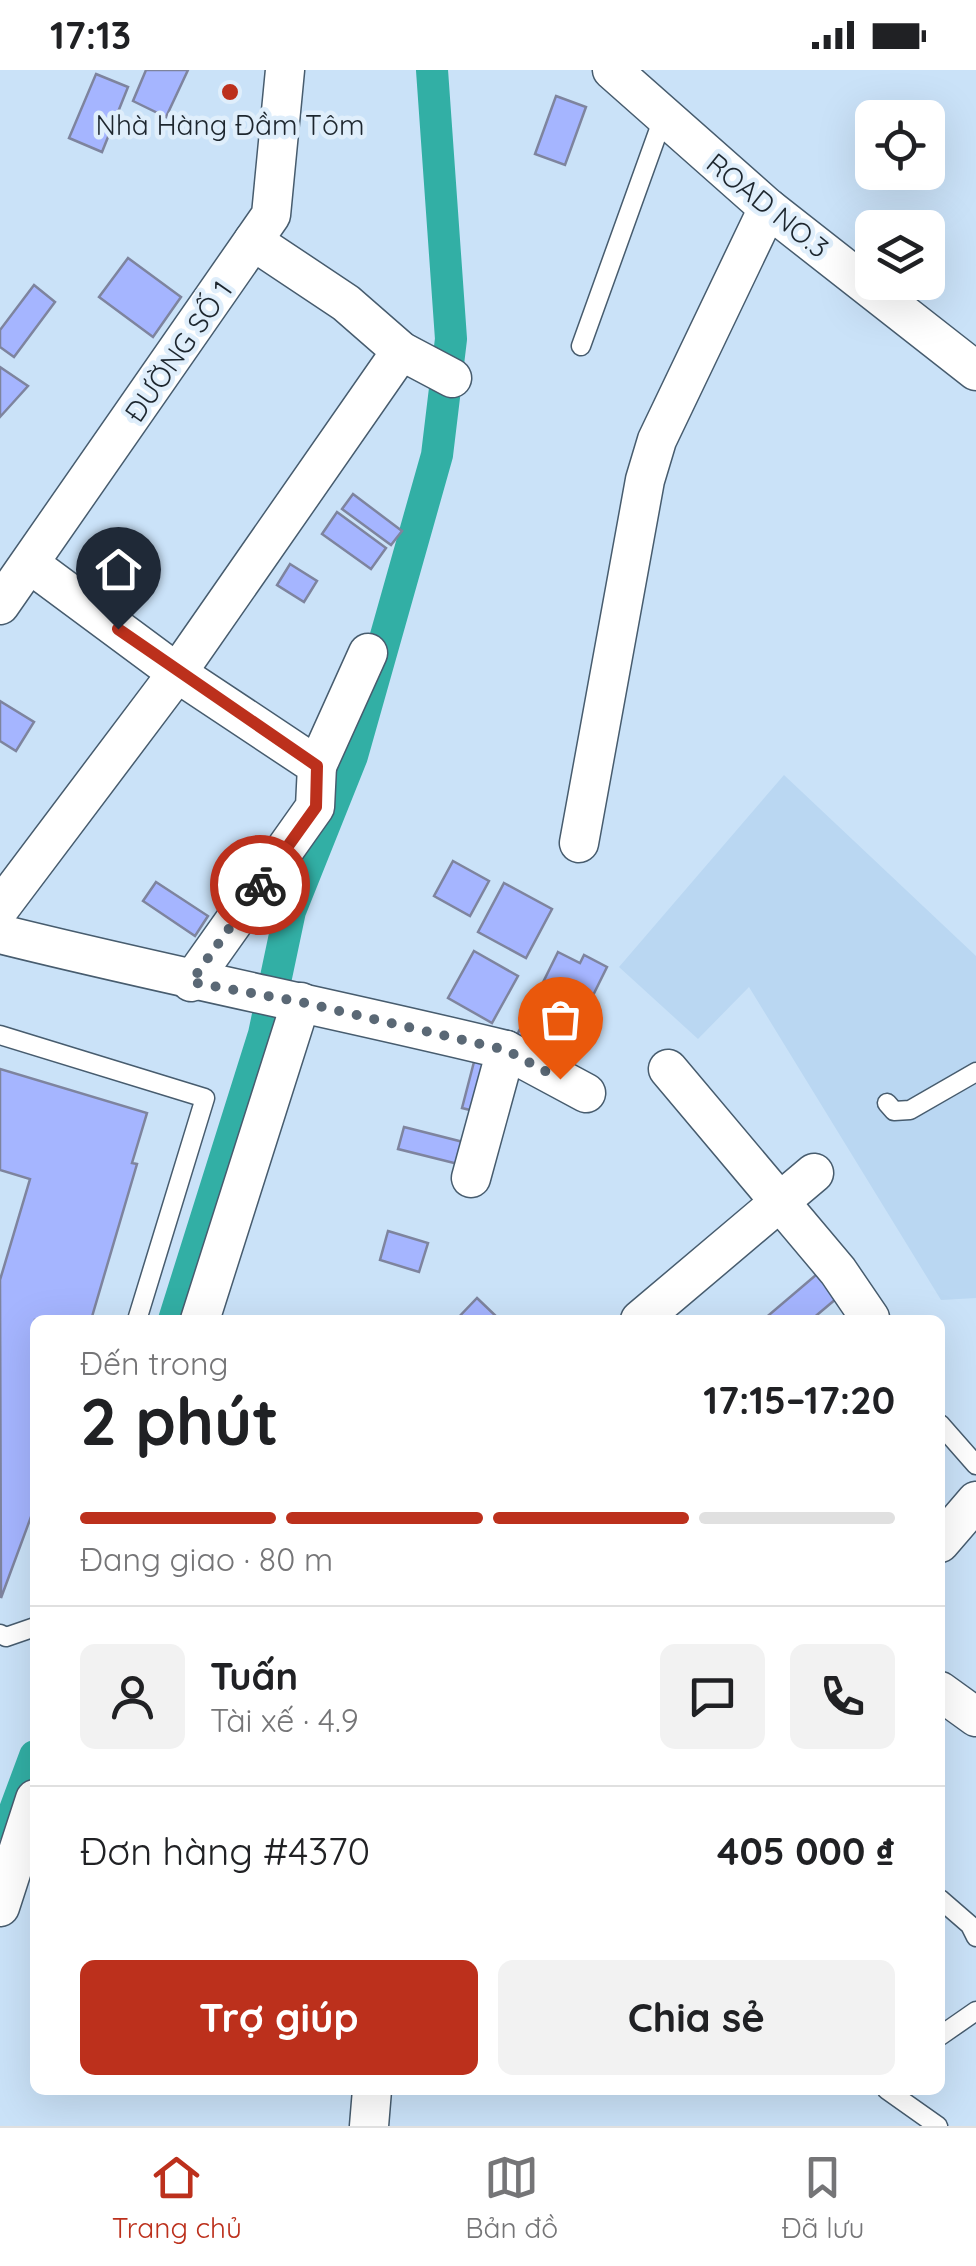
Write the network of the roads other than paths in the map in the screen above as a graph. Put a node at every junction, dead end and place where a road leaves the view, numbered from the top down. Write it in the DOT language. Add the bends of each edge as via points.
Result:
graph roads {
  1 [pos="285,70"];
  2 [pos="612,70"];
  3 [pos="662,118"];
  4 [pos="768,208"];
  5 [pos="253,241"];
  6 [pos="581,346"];
  7 [pos="401,351"];
  8 [pos="976,371"];
  9 [pos="452,378"];
  10 [pos="30,564"];
  11 [pos="0,605"];
  12 [pos="368,653"];
  13 [pos="177,673"];
  14 [pos="317,766"];
  15 [pos="578,844"];
  16 [pos="0,908"];
  17 [pos="0,934"];
  18 [pos="191,982"];
  19 [pos="301,1002"];
  20 [pos="0,1035"];
  21 [pos="506,1050"];
  22 [pos="668,1069"];
  23 [pos="976,1072"];
  24 [pos="586,1094"];
  25 [pos="888,1103"];
  26 [pos="814,1173"];
  27 [pos="472,1178"];
  28 [pos="780,1202"];
  29 [pos="139,1315"];
  30 [pos="202,1315"];
  31 [pos="646,1315"];
  32 [pos="868,1315"];
  33 [pos="945,1430"];
  34 [pos="976,1465"];
  35 [pos="976,1502"];
  36 [pos="945,1537"];
  37 [pos="30,1627"];
  38 [pos="3,1635"];
  39 [pos="945,1695"];
  40 [pos="976,1717"];
  41 [pos="30,1814"];
  42 [pos="945,1903"];
  43 [pos="0,1906"];
  44 [pos="976,1937"];
  45 [pos="976,2010"];
  46 [pos="945,2032"];
  47 [pos="372,2095"];
  48 [pos="895,2095"];
  49 [pos="369,2126"];
  50 [pos="938,2126"];
  1 -- 5 [label="street, ĐƯỜNG SỐ 1" via="271,215"];
  2 -- 3 [label="street, ROAD NO.3"];
  3 -- 4 [label="street, ROAD NO.3"];
  3 -- 6 [label="lane"];
  4 -- 8 [label="street, ROAD NO.3"];
  4 -- 15 [label="street" via="657,440"];
  5 -- 7 [label="street" via="346,303"];
  5 -- 10 [label="street, ĐƯỜNG SỐ 1"];
  7 -- 9 [label="street"];
  7 -- 13 [label="street"];
  10 -- 11 [label="street, ĐƯỜNG SỐ 1"];
  10 -- 13 [label="street"];
  12 -- 14 [label="street"];
  13 -- 14 [label="street"];
  13 -- 16 [label="street"];
  14 -- 18 [label="street" via="316,807"];
  17 -- 18 [label="street"];
  18 -- 19 [label="street"];
  19 -- 21 [label="street"];
  19 -- 30 [label="street"];
  20 -- 29 [label="lane" via="205,1098"];
  21 -- 24 [label="street"];
  21 -- 27 [label="street"];
  22 -- 28 [label="street"];
  23 -- 25 [label="lane" via="910,1110 894,1111"];
  26 -- 28 [label="street"];
  28 -- 31 [label="street"];
  28 -- 32 [label="street"];
  33 -- 34 [label="lane"];
  35 -- 36 [label="street"];
  37 -- 38 [label="lane"];
  39 -- 40 [label="street"];
  41 -- 43 [label="street"];
  42 -- 44 [label="lane"];
  45 -- 46 [label="lane"];
  47 -- 49 [label="street"];
  48 -- 50 [label="lane"];
}
